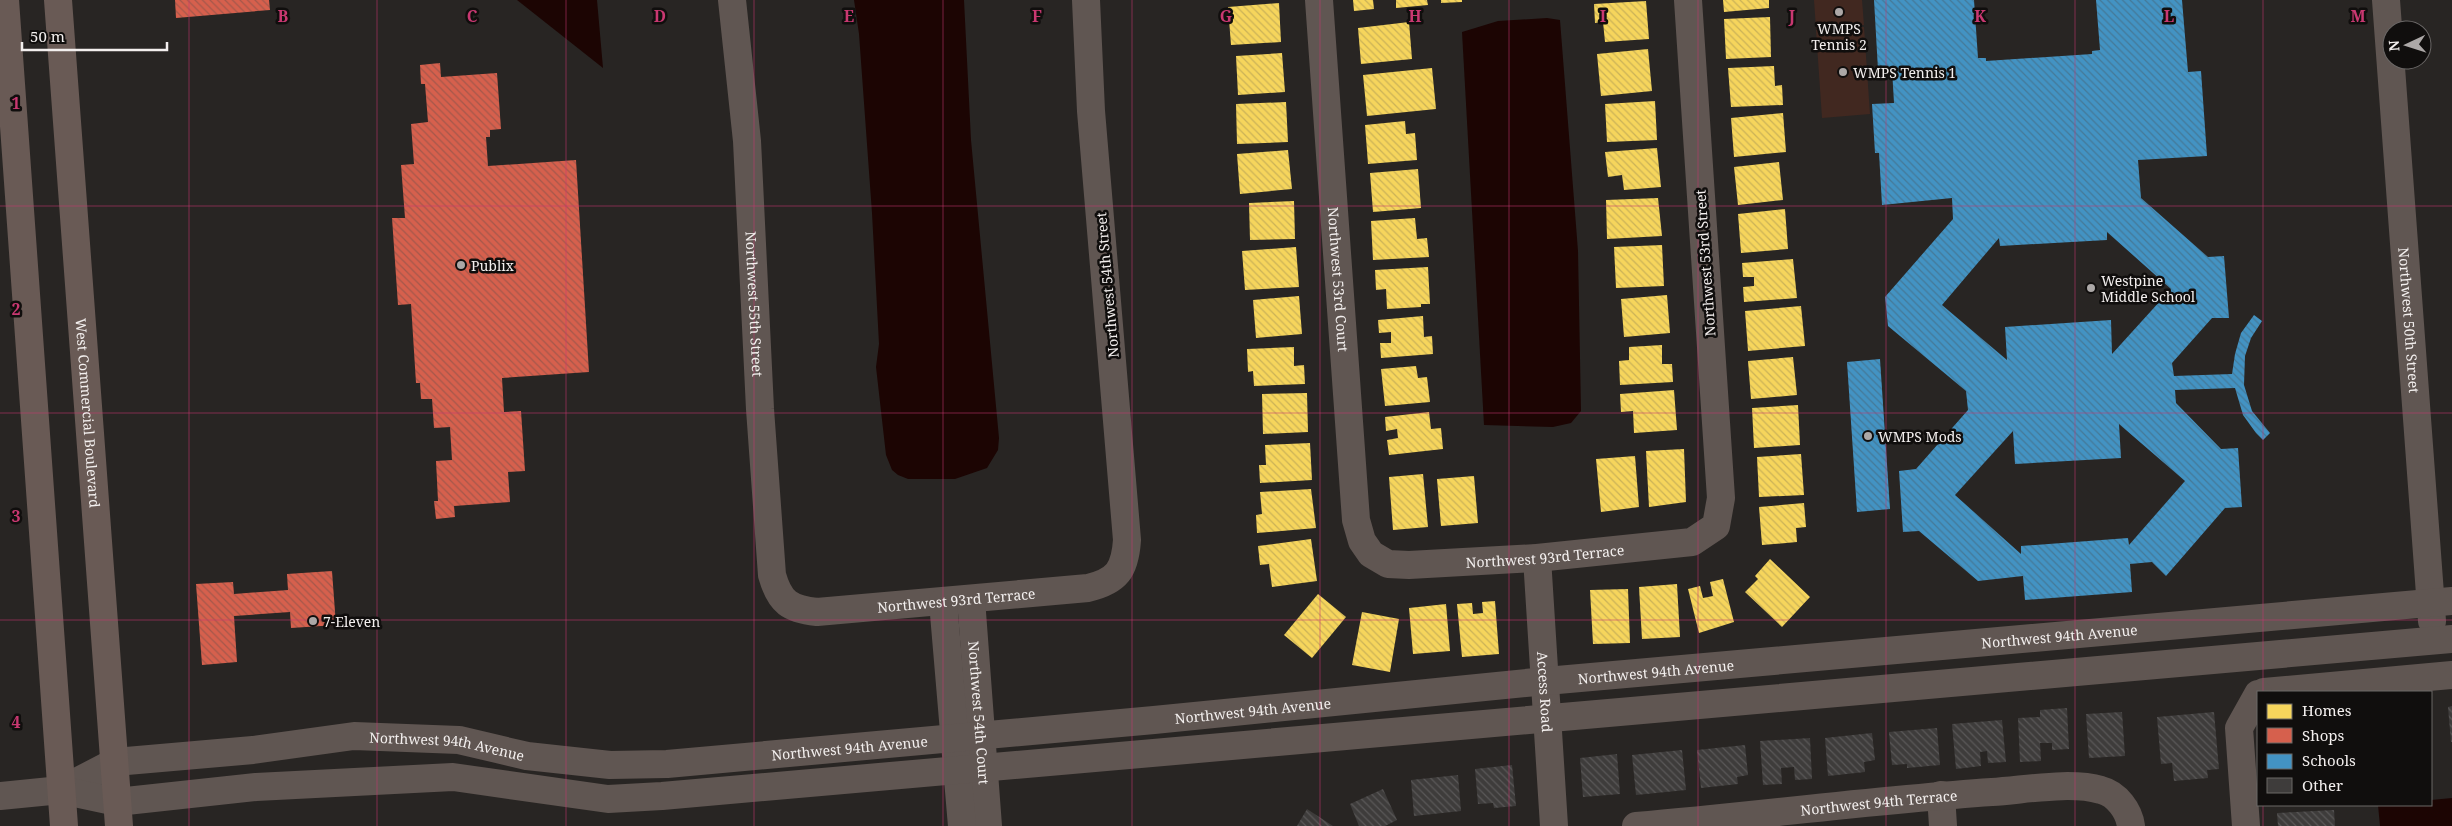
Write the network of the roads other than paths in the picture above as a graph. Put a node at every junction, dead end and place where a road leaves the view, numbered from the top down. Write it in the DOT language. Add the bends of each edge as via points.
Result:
graph roads {
  1 [pos="5,0"];
  2 [pos="58,0"];
  3 [pos="732,0"];
  4 [pos="1086,0"];
  5 [pos="1319,0"];
  6 [pos="1688,0"];
  7 [pos="2386,0"];
  8 [pos="1716,526"];
  9 [pos="1371,554"];
  10 [pos="1537,558"];
  11 [pos="1121,570"];
  12 [pos="970,599"];
  13 [pos="943,602"];
  14 [pos="2442,602"];
  15 [pos="788,604"];
  16 [pos="2443,640"];
  17 [pos="2452,675"];
  18 [pos="1546,681"];
  19 [pos="2275,691"];
  20 [pos="2257,696"];
  21 [pos="1548,718"];
  22 [pos="982,736"];
  23 [pos="956,738"];
  24 [pos="115,762"];
  25 [pos="972,768"];
  26 [pos="61,790"];
  27 [pos="1941,795"];
  28 [pos="0,796"];
  29 [pos="118,814"];
  30 [pos="1746,821"];
  31 [pos="64,826"];
  32 [pos="962,826"];
  33 [pos="988,826"];
  34 [pos="1554,826"];
  35 [pos="1636,826"];
  36 [pos="1943,826"];
  37 [pos="2131,826"];
  38 [pos="2246,826"];
  1 -- 26 [label="highway"];
  2 -- 24 [label="highway, West Commercial Boulevard"];
  3 -- 15 [label="street, Northwest 55th Street" via="747,141 772,575 777,591"];
  4 -- 11 [label="street, Northwest 54th Street" via="1091,111 1127,540"];
  5 -- 9 [label="street, Northwest 53rd Court" via="1356,520 1362,540"];
  6 -- 8 [label="street, Northwest 53rd Street" via="1721,498"];
  7 -- 14 [label="street, Northwest 50th Street"];
  8 -- 10 [label="street, Northwest 93rd Terrace" via="1692,542"];
  9 -- 10 [label="street, Northwest 93rd Terrace" via="1388,564 1409,565"];
  10 -- 18 [label="street, Access Road"];
  11 -- 12 [label="street, Northwest 93rd Terrace" via="1112,579 1088,588"];
  12 -- 13 [label="street, Northwest 93rd Terrace"];
  12 -- 22 [label="street, Northwest 54th Court"];
  13 -- 15 [label="street, Northwest 93rd Terrace" via="817,612 800,610"];
  13 -- 23 [label="street, Northwest 54th Court"];
  14 -- 16 [label="street, Northwest 50th Street"];
  14 -- 18 [label="street, Northwest 94th Avenue"];
  16 -- 21 [label="street, Northwest 94th Avenue"];
  17 -- 19 [label="street"];
  18 -- 21 [label="street, Access Road"];
  18 -- 22 [label="street, Northwest 94th Avenue"];
  20 -- 38 [label="street" via="2239,728"];
  21 -- 25 [label="street, Northwest 94th Avenue"];
  21 -- 34 [label="street, Access Road"];
  22 -- 23 [label="street, Northwest 94th Avenue"];
  22 -- 25 [label="street, Northwest 54th Court"];
  23 -- 24 [label="street, Northwest 94th Avenue" via="667,764 610,765 527,756 459,740 354,736 253,750"];
  23 -- 25 [label="street, Northwest 54th Court"];
  24 -- 26 [label="street, Northwest 94th Avenue"];
  24 -- 29 [label="highway, West Commercial Boulevard"];
  25 -- 29 [label="street, Northwest 94th Avenue" via="608,798 453,778 256,787"];
  25 -- 32 [label="street, Northwest 54th Court"];
  25 -- 33 [label="street, Northwest 54th Court"];
  26 -- 28 [label="street, Northwest 94th Avenue"];
  26 -- 29 [label="street, Northwest 94th Avenue"];
  26 -- 31 [label="highway"];
  27 -- 30 [label="street, Northwest 94th Terrace"];
  27 -- 36 [label="street"];
  27 -- 37 [label="street, Northwest 94th Terrace" via="2080,786 2103,790 2118,799"];
  30 -- 35 [label="street, Northwest 94th Terrace"];
}
